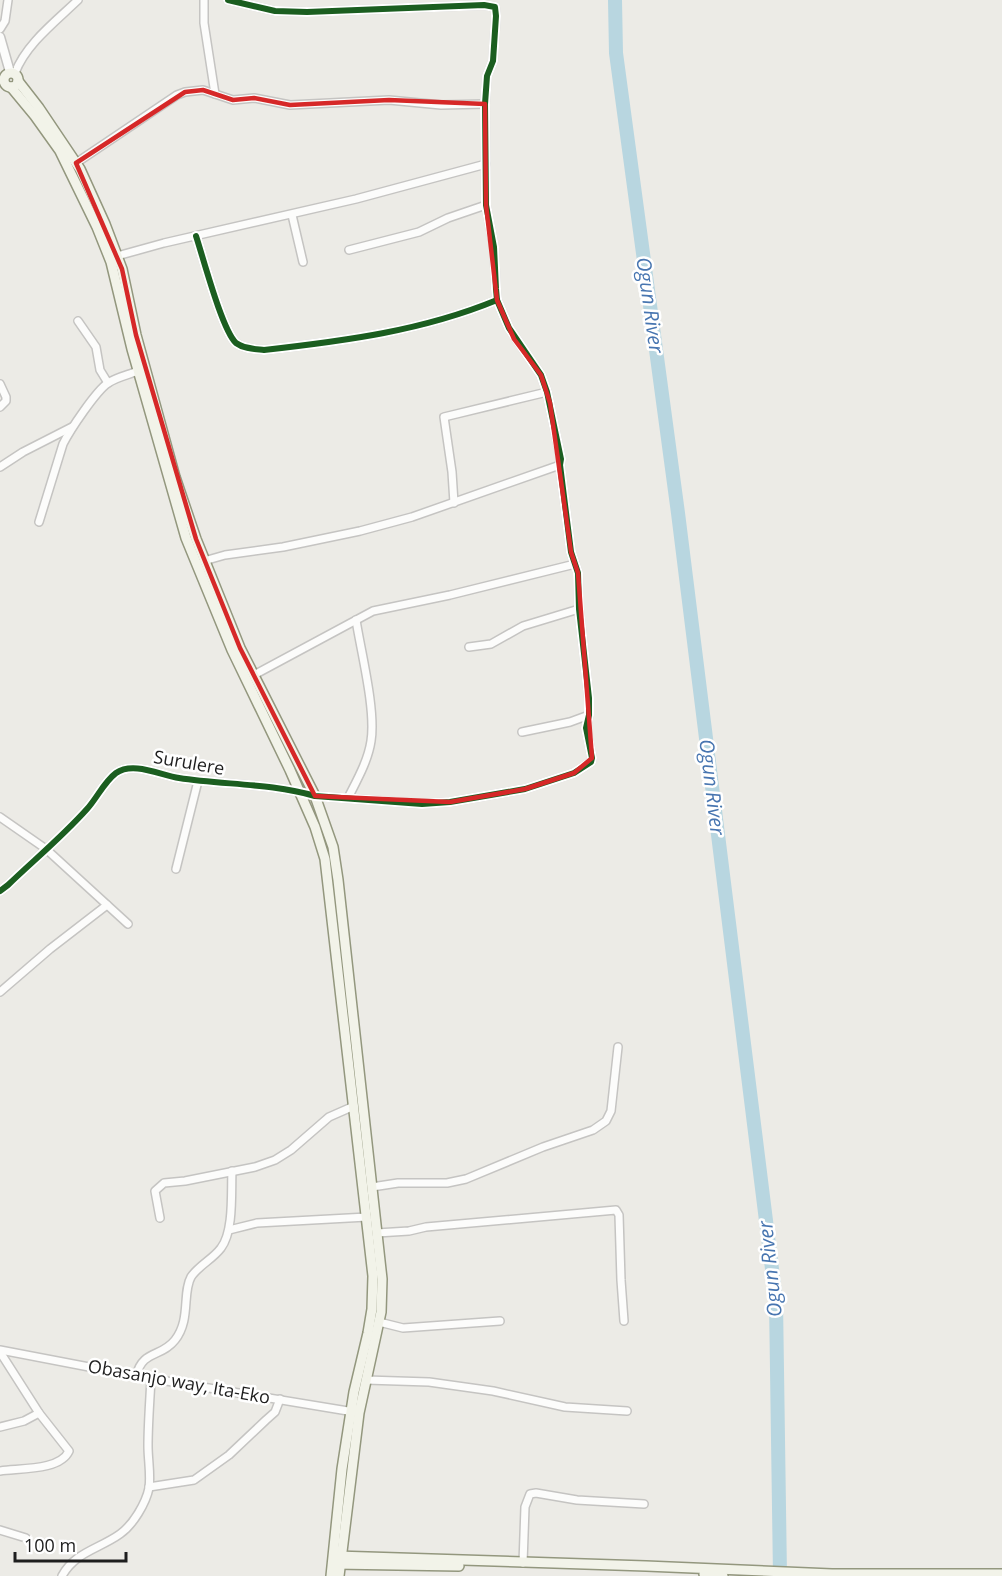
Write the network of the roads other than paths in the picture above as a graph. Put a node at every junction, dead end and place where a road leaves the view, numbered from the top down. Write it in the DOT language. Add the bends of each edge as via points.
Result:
graph roads {
  1 [pos="8,0"];
  2 [pos="78,0"];
  3 [pos="204,0"];
  4 [pos="228,0"];
  5 [pos="0,29"];
  6 [pos="0,37"];
  7 [pos="8,82"];
  8 [pos="215,94"];
  9 [pos="485,104"];
  10 [pos="76,163"];
  11 [pos="486,164"];
  12 [pos="486,205"];
  13 [pos="292,215"];
  14 [pos="196,236"];
  15 [pos="349,250"];
  16 [pos="117,256"];
  17 [pos="303,262"];
  18 [pos="497,300"];
  19 [pos="78,321"];
  20 [pos="138,371"];
  21 [pos="108,383"];
  22 [pos="0,384"];
  23 [pos="547,392"];
  24 [pos="0,407"];
  25 [pos="74,426"];
  26 [pos="560,465"];
  27 [pos="0,466"];
  28 [pos="453,503"];
  29 [pos="39,522"];
  30 [pos="204,561"];
  31 [pos="575,564"];
  32 [pos="579,609"];
  33 [pos="356,620"];
  34 [pos="469,647"];
  35 [pos="254,675"];
  36 [pos="590,715"];
  37 [pos="522,732"];
  38 [pos="198,781"];
  39 [pos="299,791"];
  40 [pos="315,796"];
  41 [pos="348,798"];
  42 [pos="0,817"];
  43 [pos="46,849"];
  44 [pos="176,869"];
  45 [pos="0,891"];
  46 [pos="107,905"];
  47 [pos="128,924"];
  48 [pos="0,992"];
  49 [pos="618,1047"];
  50 [pos="354,1106"];
  51 [pos="232,1171"];
  52 [pos="372,1187"];
  53 [pos="367,1217"];
  54 [pos="160,1218"];
  55 [pos="229,1230"];
  56 [pos="377,1233"];
  57 [pos="624,1321"];
  58 [pos="379,1322"];
  59 [pos="500,1322"];
  60 [pos="0,1351"];
  61 [pos="136,1376"];
  62 [pos="151,1378"];
  63 [pos="366,1380"];
  64 [pos="280,1399"];
  65 [pos="627,1411"];
  66 [pos="39,1413"];
  67 [pos="355,1413"];
  68 [pos="0,1427"];
  69 [pos="0,1471"];
  70 [pos="149,1487"];
  71 [pos="644,1504"];
  72 [pos="0,1530"];
  73 [pos="26,1538"];
  74 [pos="337,1560"];
  75 [pos="524,1563"];
  76 [pos="1002,1574"];
  77 [pos="832,1575"];
  78 [pos="62,1576"];
  79 [pos="332,1576"];
  80 [pos="339,1576"];
  81 [pos="723,1576"];
  1 -- 5 [label="street"];
  2 -- 7 [label="street" via="27,51"];
  3 -- 8 [label="street" via="202,9"];
  4 -- 9 [label="street" via="297,12 491,5 496,16"];
  6 -- 7 [label="street"];
  7 -- 10 [label="main road" via="39,108"];
  7 -- 20 [label="main road" via="60,152 98,226"];
  8 -- 9 [label="street" via="233,100 255,98 290,105 389,100"];
  8 -- 10 [label="street" via="196,90 177,95"];
  9 -- 11 [label="street"];
  10 -- 16 [label="main road"];
  11 -- 12 [label="street"];
  11 -- 13 [label="street"];
  12 -- 15 [label="street" via="419,231"];
  12 -- 18 [label="street" via="494,247"];
  13 -- 14 [label="street"];
  13 -- 17 [label="street"];
  14 -- 16 [label="street"];
  14 -- 18 [label="street" via="232,338 249,349 382,335 465,314"];
  16 -- 30 [label="main road" via="176,477"];
  18 -- 23 [label="street" via="514,339 541,375"];
  19 -- 21 [label="street" via="96,347 100,370"];
  20 -- 21 [label="street"];
  20 -- 39 [label="main road" via="186,538 232,650"];
  21 -- 25 [label="street"];
  22 -- 24 [label="street" via="6,398"];
  23 -- 26 [label="street"];
  23 -- 28 [label="street" via="444,417"];
  25 -- 27 [label="street"];
  25 -- 29 [label="street" via="63,444"];
  26 -- 28 [label="street"];
  26 -- 31 [label="street"];
  28 -- 30 [label="street" via="360,531"];
  30 -- 35 [label="main road"];
  31 -- 32 [label="street"];
  31 -- 33 [label="street" via="383,608"];
  32 -- 34 [label="street" via="523,626 491,644"];
  32 -- 36 [label="street"];
  33 -- 35 [label="street"];
  33 -- 41 [label="street" via="371,712 371,740"];
  35 -- 40 [label="main road"];
  36 -- 37 [label="street"];
  36 -- 41 [label="street, Surulere" via="586,728 592,758 574,773 525,789 450,802 422,804"];
  38 -- 39 [label="street, Surulere"];
  38 -- 43 [label="street, Surulere" via="136,769 117,773 88,809"];
  38 -- 44 [label="street"];
  39 -- 40 [label="street, Surulere"];
  39 -- 50 [label="main road" via="325,859"];
  40 -- 41 [label="street, Surulere"];
  40 -- 52 [label="main road" via="333,847 338,880"];
  42 -- 43 [label="street"];
  43 -- 45 [label="street, Surulere"];
  43 -- 46 [label="street"];
  46 -- 47 [label="street"];
  46 -- 48 [label="street"];
  49 -- 52 [label="street" via="611,1111 606,1121 593,1130 466,1179"];
  50 -- 51 [label="street" via="329,1117 275,1160"];
  50 -- 53 [label="main road"];
  51 -- 54 [label="street" via="164,1183 155,1191"];
  51 -- 55 [label="street"];
  52 -- 56 [label="main road"];
  53 -- 55 [label="street" via="257,1223"];
  53 -- 67 [label="main road" via="372,1309"];
  55 -- 61 [label="street" via="221,1248 190,1278 180,1334 174,1342 144,1359"];
  56 -- 57 [label="street" via="612,1209 619,1215"];
  56 -- 58 [label="main road" via="382,1279"];
  58 -- 59 [label="street" via="403,1328"];
  58 -- 63 [label="main road"];
  60 -- 61 [label="street, Obasanjo way, Ita-Eko"];
  60 -- 66 [label="street"];
  61 -- 62 [label="street, Obasanjo way, Ita-Eko"];
  62 -- 64 [label="street, Obasanjo way, Ita-Eko"];
  62 -- 70 [label="street"];
  63 -- 65 [label="street" via="429,1382 565,1407"];
  63 -- 67 [label="main road"];
  64 -- 67 [label="street, Obasanjo way, Ita-Eko"];
  64 -- 70 [label="street" via="275,1412 229,1455 194,1480"];
  66 -- 68 [label="street"];
  66 -- 69 [label="street" via="69,1451 67,1455 36,1468"];
  67 -- 74 [label="main road"];
  70 -- 78 [label="street" via="136,1517 122,1533 77,1557"];
  71 -- 75 [label="street" via="530,1494 525,1507"];
  72 -- 73 [label="street"];
  74 -- 75 [label="main road"];
  74 -- 79 [label="main road"];
  74 -- 80 [label="main road"];
  74 -- 81 [label="main road" via="659,1569"];
  75 -- 77 [label="main road"];
  76 -- 77 [label="main road"];
}
